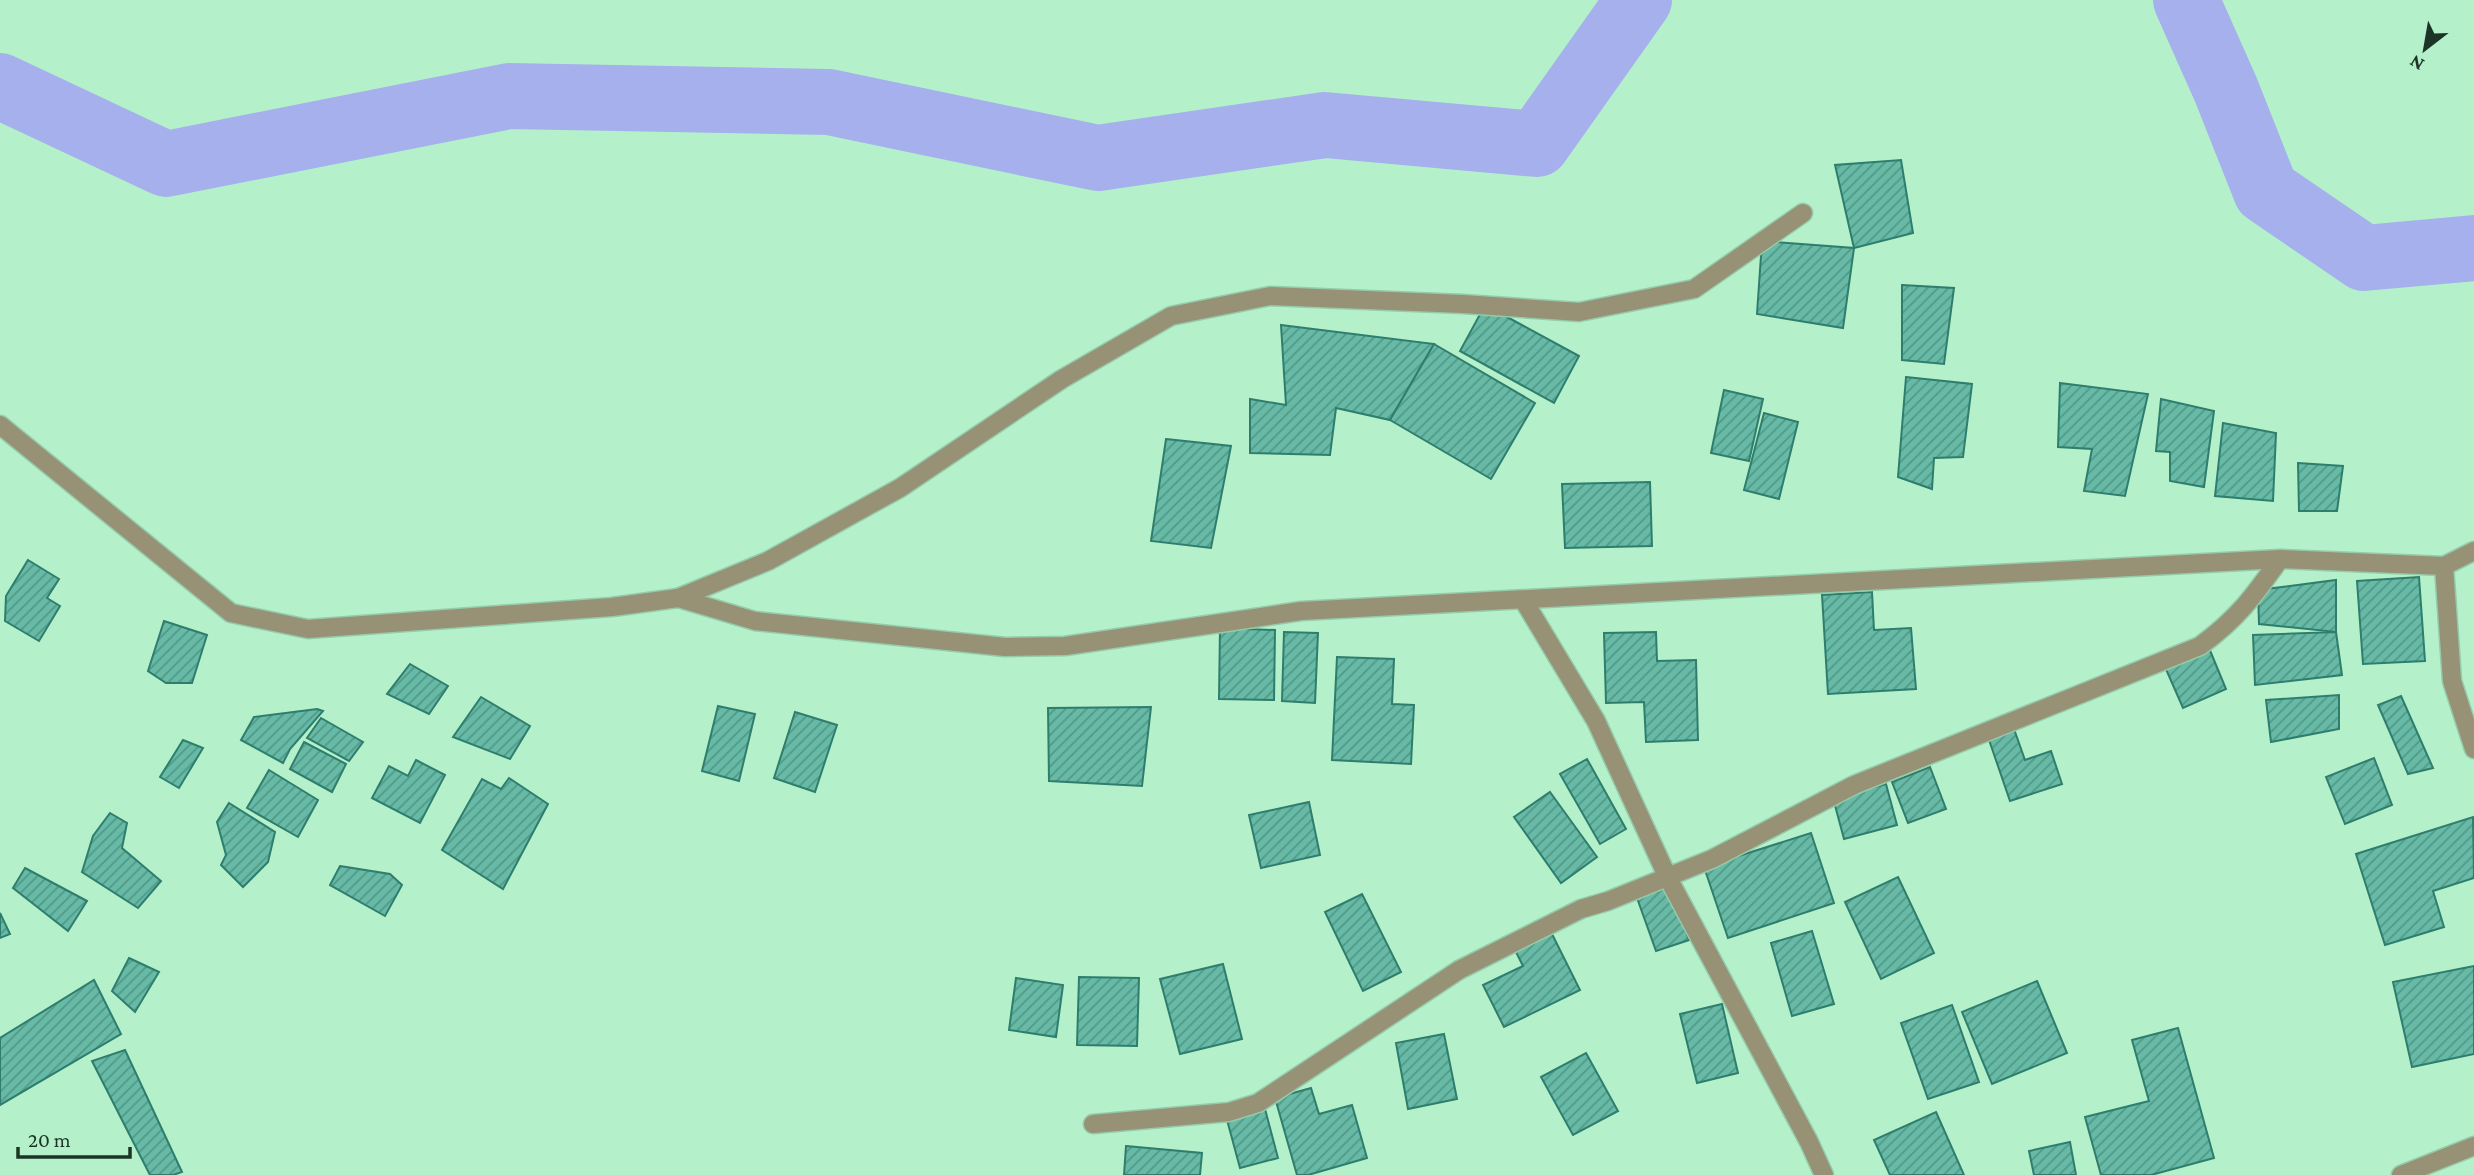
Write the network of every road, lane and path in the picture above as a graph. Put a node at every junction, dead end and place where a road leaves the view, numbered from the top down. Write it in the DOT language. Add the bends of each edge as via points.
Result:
graph roads {
  1 [pos="1803,213"];
  2 [pos="0,425"];
  3 [pos="2474,551"];
  4 [pos="2280,559"];
  5 [pos="2444,566"];
  6 [pos="678,598"];
  7 [pos="1524,601"];
  8 [pos="2474,749"];
  9 [pos="1668,878"];
  10 [pos="1093,1125"];
  11 [pos="2474,1146"];
  12 [pos="1824,1175"];
  13 [pos="2401,1175"];
  1 -- 6 [label="street" via="1694,289 1579,312 1270,296 1171,316 1062,379 900,488 768,561"];
  2 -- 6 [label="street" via="231,613 309,629"];
  3 -- 5 [label="street"];
  4 -- 5 [label="street"];
  4 -- 7 [label="street"];
  4 -- 9 [label="street" via="2243,611 2200,646 1854,785"];
  5 -- 8 [label="street" via="2452,681"];
  6 -- 7 [label="street" via="755,621 1034,648 1301,611"];
  7 -- 9 [label="street" via="1597,721"];
  9 -- 10 [label="street" via="1581,909 1459,970 1258,1103 1229,1112"];
  9 -- 12 [label="street"];
  11 -- 13 [label="street"];
}
